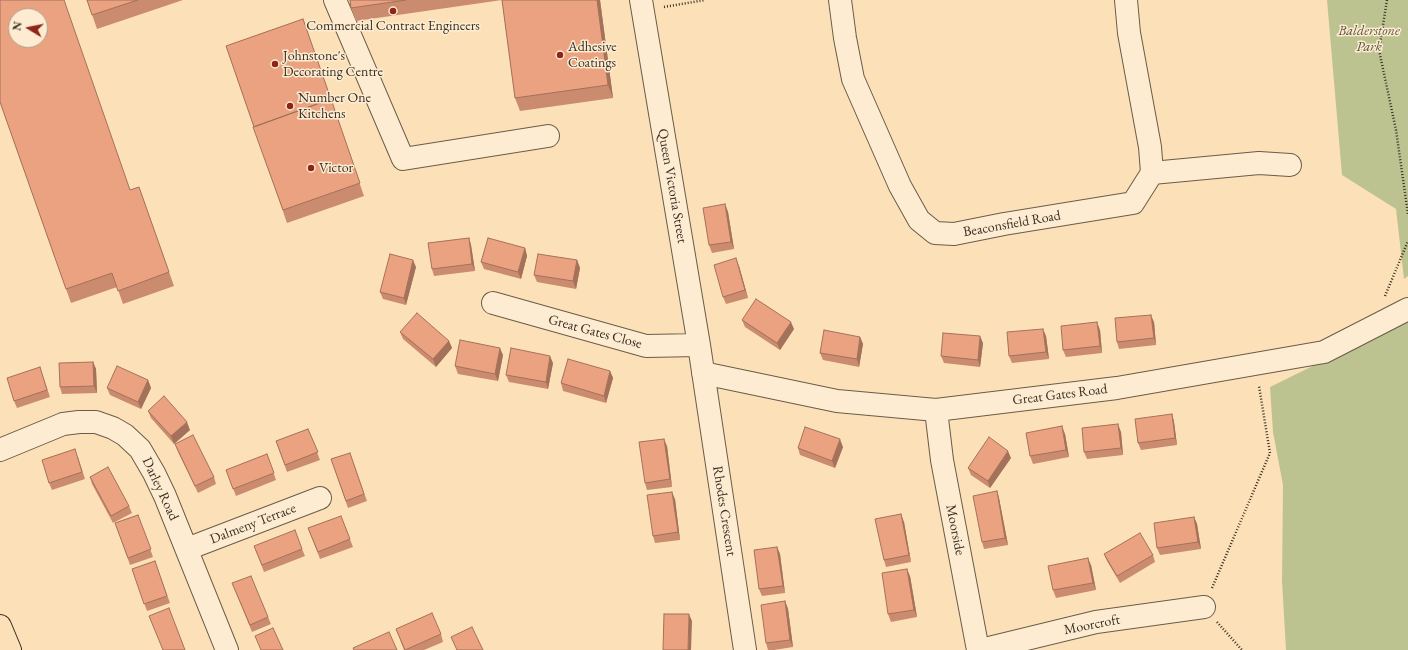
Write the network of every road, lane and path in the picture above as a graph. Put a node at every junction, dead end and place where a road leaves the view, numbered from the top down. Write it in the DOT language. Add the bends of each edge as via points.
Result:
graph roads {
  1 [pos="335,0"];
  2 [pos="705,0"];
  3 [pos="840,0"];
  4 [pos="1126,0"];
  5 [pos="1387,0"];
  6 [pos="642,7"];
  7 [pos="548,136"];
  8 [pos="1290,165"];
  9 [pos="1152,174"];
  10 [pos="1408,214"];
  11 [pos="1408,241"];
  12 [pos="493,303"];
  13 [pos="1408,309"];
  14 [pos="1380,323"];
  15 [pos="699,345"];
  16 [pos="1255,364"];
  17 [pos="703,372"];
  18 [pos="936,410"];
  19 [pos="0,450"];
  20 [pos="320,498"];
  21 [pos="187,549"];
  22 [pos="1204,607"];
  23 [pos="0,626"];
  24 [pos="10,650"];
  25 [pos="227,650"];
  26 [pos="745,650"];
  27 [pos="978,650"];
  28 [pos="981,650"];
  29 [pos="1242,650"];
  1 -- 7 [label="street" via="403,159"];
  2 -- 6 [label="path" via="665,7"];
  3 -- 9 [label="street, Beaconsfield Road" via="853,80 900,186 919,220 935,233 954,234 1133,203"];
  4 -- 9 [label="street" via="1129,33 1150,147"];
  5 -- 10 [label="path" via="1379,50 1396,130"];
  6 -- 15 [label="street, Queen Victoria Street"];
  8 -- 9 [label="street" via="1259,163"];
  11 -- 14 [label="path" via="1379,309"];
  12 -- 15 [label="street, Great Gates Close" via="646,346"];
  13 -- 14 [label="street, Great Gates Road"];
  14 -- 16 [label="street, Great Gates Road" via="1324,352"];
  15 -- 17 [label="street, Queen Victoria Street"];
  16 -- 18 [label="street, Great Gates Road" via="1117,388"];
  16 -- 22 [label="path" via="1270,453"];
  17 -- 18 [label="street, Great Gates Road" via="838,401"];
  17 -- 26 [label="street, Rhodes Crescent"];
  18 -- 27 [label="street, Moorside" via="942,460"];
  19 -- 21 [label="street, Darley Road" via="63,424 96,422 113,428 140,449 160,484"];
  20 -- 21 [label="street, Dalmeny Terrace"];
  21 -- 25 [label="street, Darley Road"];
  22 -- 28 [label="street, Moorcroft" via="1096,622"];
  22 -- 29 [label="path"];
  23 -- 24 [label="highway"];
}
